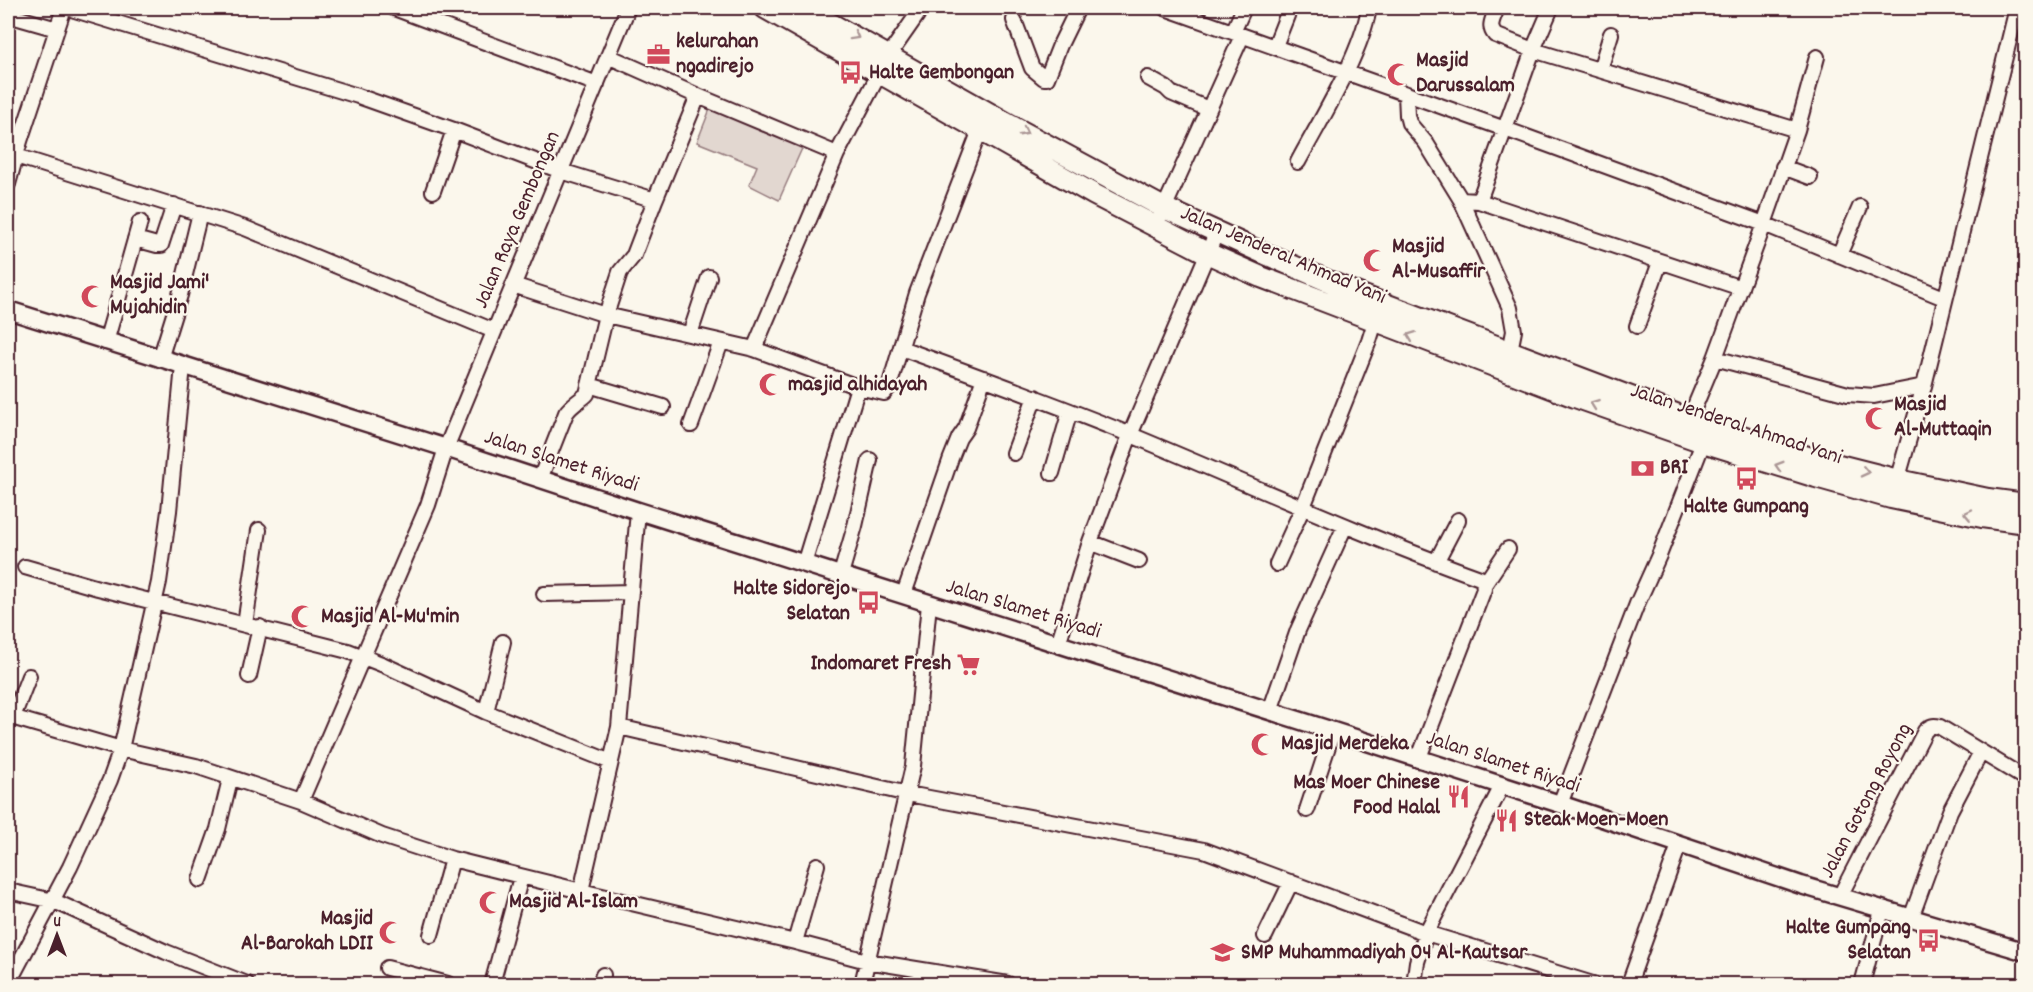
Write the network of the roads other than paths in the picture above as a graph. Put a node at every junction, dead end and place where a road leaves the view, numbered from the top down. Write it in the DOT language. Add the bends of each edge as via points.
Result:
graph roads {
  1 [pos="66,8"];
  2 [pos="396,8"];
  3 [pos="628,8"];
  4 [pos="765,8"];
  5 [pos="804,8"];
  6 [pos="1078,8"];
  7 [pos="1165,8"];
  8 [pos="1244,8"];
  9 [pos="1290,8"];
  10 [pos="1369,8"];
  11 [pos="1497,8"];
  12 [pos="1551,8"];
  13 [pos="2017,8"];
  14 [pos="8,15"];
  15 [pos="917,15"];
  16 [pos="1014,20"];
  17 [pos="57,29"];
  18 [pos="1237,34"];
  19 [pos="1611,34"];
  20 [pos="1275,46"];
  21 [pos="1533,50"];
  22 [pos="608,56"];
  23 [pos="1817,57"];
  24 [pos="885,64"];
  25 [pos="1600,70"];
  26 [pos="1346,72"];
  27 [pos="1148,78"];
  28 [pos="597,84"];
  29 [pos="1406,94"];
  30 [pos="698,96"];
  31 [pos="1208,109"];
  32 [pos="1504,129"];
  33 [pos="454,130"];
  34 [pos="980,130"];
  35 [pos="1797,130"];
  36 [pos="14,138"];
  37 [pos="837,154"];
  38 [pos="16,156"];
  39 [pos="1298,162"];
  40 [pos="1783,167"];
  41 [pos="561,171"];
  42 [pos="1810,177"];
  43 [pos="8,184"];
  44 [pos="433,191"];
  45 [pos="655,200"];
  46 [pos="1461,200"];
  47 [pos="1479,201"];
  48 [pos="174,205"];
  49 [pos="1860,207"];
  50 [pos="1164,208"];
  51 [pos="200,213"];
  52 [pos="140,222"];
  53 [pos="1764,224"];
  54 [pos="1155,228"];
  55 [pos="1217,231"];
  56 [pos="135,239"];
  57 [pos="1207,253"];
  58 [pos="1839,255"];
  59 [pos="1660,261"];
  60 [pos="709,277"];
  61 [pos="513,285"];
  62 [pos="1741,288"];
  63 [pos="1944,298"];
  64 [pos="8,310"];
  65 [pos="606,315"];
  66 [pos="1375,322"];
  67 [pos="1637,326"];
  68 [pos="494,331"];
  69 [pos="690,334"];
  70 [pos="106,342"];
  71 [pos="721,342"];
  72 [pos="901,348"];
  73 [pos="754,349"];
  74 [pos="1510,351"];
  75 [pos="1714,358"];
  76 [pos="160,359"];
  77 [pos="183,366"];
  78 [pos="984,378"];
  79 [pos="590,385"];
  80 [pos="1924,386"];
  81 [pos="858,387"];
  82 [pos="1035,397"];
  83 [pos="663,407"];
  84 [pos="1070,411"];
  85 [pos="691,425"];
  86 [pos="1686,427"];
  87 [pos="1706,434"];
  88 [pos="1130,435"];
  89 [pos="446,448"];
  90 [pos="1014,453"];
  91 [pos="870,460"];
  92 [pos="1052,473"];
  93 [pos="540,479"];
  94 [pos="1895,489"];
  95 [pos="2025,504"];
  96 [pos="1303,507"];
  97 [pos="638,512"];
  98 [pos="1458,520"];
  99 [pos="2025,523"];
  100 [pos="1346,526"];
  101 [pos="259,530"];
  102 [pos="1090,542"];
  103 [pos="1508,549"];
  104 [pos="1139,561"];
  105 [pos="1436,562"];
  106 [pos="804,564"];
  107 [pos="1277,564"];
  108 [pos="25,567"];
  109 [pos="841,574"];
  110 [pos="1484,585"];
  111 [pos="631,592"];
  112 [pos="544,594"];
  113 [pos="904,594"];
  114 [pos="155,603"];
  115 [pos="929,604"];
  116 [pos="245,624"];
  117 [pos="260,627"];
  118 [pos="503,642"];
  119 [pos="1058,644"];
  120 [pos="364,657"];
  121 [pos="29,676"];
  122 [pos="249,676"];
  123 [pos="1270,711"];
  124 [pos="486,712"];
  125 [pos="10,716"];
  126 [pos="619,727"];
  127 [pos="1333,731"];
  128 [pos="121,749"];
  129 [pos="1981,752"];
  130 [pos="1418,760"];
  131 [pos="611,762"];
  132 [pos="230,779"];
  133 [pos="2025,779"];
  134 [pos="1502,786"];
  135 [pos="908,795"];
  136 [pos="302,801"];
  137 [pos="1560,804"];
  138 [pos="1307,810"];
  139 [pos="1678,845"];
  140 [pos="452,860"];
  141 [pos="817,865"];
  142 [pos="521,877"];
  143 [pos="200,880"];
  144 [pos="1291,882"];
  145 [pos="8,891"];
  146 [pos="581,891"];
  147 [pos="1840,896"];
  148 [pos="54,901"];
  149 [pos="1882,910"];
  150 [pos="1911,918"];
  151 [pos="1426,933"];
  152 [pos="431,935"];
  153 [pos="1265,936"];
  154 [pos="795,942"];
  155 [pos="2025,952"];
  156 [pos="867,961"];
  157 [pos="387,968"];
  158 [pos="976,982"];
  159 [pos="8,984"];
  160 [pos="247,984"];
  161 [pos="448,984"];
  162 [pos="492,984"];
  163 [pos="862,984"];
  164 [pos="1008,984"];
  165 [pos="1414,984"];
  166 [pos="1593,984"];
  167 [pos="1629,984"];
  168 [pos="1862,984"];
  1 -- 17 [label="street"];
  1 -- 33 [label="street" via="358,96"];
  2 -- 28 [label="street"];
  3 -- 22 [label="street, Jalan Raya Gembongan"];
  4 -- 24 [label="highway, Jalan Jenderal Ahmad Yani"];
  5 -- 24 [label="highway, Jalan Jenderal Ahmad Yani, one-way"];
  6 -- 16 [label="street" via="1047,78 1032,68"];
  7 -- 18 [label="street"];
  8 -- 18 [label="street"];
  9 -- 20 [label="street"];
  10 -- 26 [label="street"];
  11 -- 21 [label="street" via="1492,32"];
  12 -- 21 [label="street"];
  13 -- 63 [label="street"];
  14 -- 17 [label="street"];
  15 -- 24 [label="street"];
  17 -- 36 [label="street"];
  18 -- 20 [label="street"];
  18 -- 31 [label="street"];
  19 -- 25 [label="street"];
  20 -- 26 [label="street"];
  21 -- 25 [label="street"];
  21 -- 32 [label="street"];
  22 -- 28 [label="street, Jalan Raya Gembongan"];
  22 -- 30 [label="street"];
  23 -- 35 [label="street"];
  24 -- 34 [label="highway, Jalan Jenderal Ahmad Yani"];
  24 -- 37 [label="street"];
  24 -- 50 [label="highway, Jalan Jenderal Ahmad Yani, one-way" via="1008,124"];
  25 -- 35 [label="street"];
  26 -- 29 [label="street"];
  26 -- 39 [label="street"];
  27 -- 31 [label="street"];
  28 -- 41 [label="street, Jalan Raya Gembongan"];
  29 -- 32 [label="street"];
  29 -- 46 [label="street" via="1409,123"];
  30 -- 37 [label="street"];
  30 -- 45 [label="street"];
  31 -- 50 [label="street"];
  32 -- 47 [label="street"];
  32 -- 53 [label="street"];
  33 -- 41 [label="street"];
  33 -- 44 [label="street"];
  34 -- 54 [label="highway, Jalan Jenderal Ahmad Yani"];
  34 -- 72 [label="street" via="917,293"];
  35 -- 40 [label="street"];
  36 -- 38 [label="street"];
  37 -- 73 [label="street"];
  38 -- 43 [label="street"];
  38 -- 48 [label="street"];
  40 -- 42 [label="street"];
  40 -- 53 [label="street"];
  41 -- 45 [label="street"];
  41 -- 61 [label="street, Jalan Raya Gembongan"];
  45 -- 65 [label="street" via="634,255 620,272"];
  46 -- 47 [label="street"];
  46 -- 74 [label="street" via="1513,318"];
  47 -- 59 [label="street"];
  48 -- 51 [label="street"];
  48 -- 56 [label="street" via="161,245"];
  49 -- 58 [label="street"];
  50 -- 54 [label="street"];
  50 -- 55 [label="highway, Jalan Jenderal Ahmad Yani"];
  51 -- 68 [label="street"];
  51 -- 76 [label="street"];
  52 -- 56 [label="street"];
  53 -- 58 [label="street"];
  53 -- 62 [label="street"];
  54 -- 57 [label="highway, Jalan Jenderal Ahmad Yani"];
  55 -- 57 [label="street"];
  55 -- 74 [label="highway, Jalan Jenderal Ahmad Yani" via="1374,300"];
  56 -- 70 [label="street"];
  57 -- 66 [label="highway, Jalan Jenderal Ahmad Yani"];
  57 -- 88 [label="street"];
  58 -- 63 [label="street"];
  59 -- 62 [label="street"];
  59 -- 67 [label="street"];
  60 -- 69 [label="street"];
  61 -- 65 [label="street"];
  61 -- 68 [label="street, Jalan Raya Gembongan"];
  62 -- 75 [label="street"];
  63 -- 80 [label="street"];
  64 -- 70 [label="main road, Jalan Slamet Riyadi"];
  65 -- 69 [label="street"];
  65 -- 79 [label="street"];
  86 -- 66 [label="highway, Jalan Jenderal Ahmad Yani, one-way"];
  66 -- 96 [label="street"];
  68 -- 89 [label="street, Jalan Raya Gembongan"];
  69 -- 71 [label="street"];
  70 -- 76 [label="main road, Jalan Slamet Riyadi"];
  71 -- 73 [label="street"];
  71 -- 85 [label="street"];
  72 -- 78 [label="street"];
  72 -- 81 [label="street" via="887,392"];
  73 -- 81 [label="street"];
  74 -- 86 [label="highway, Jalan Jenderal Ahmad Yani"];
  75 -- 80 [label="street" via="1864,397"];
  75 -- 86 [label="street"];
  76 -- 77 [label="main road, Jalan Slamet Riyadi"];
  77 -- 89 [label="main road, Jalan Slamet Riyadi"];
  77 -- 114 [label="street" via="170,511"];
  78 -- 82 [label="street"];
  78 -- 113 [label="street"];
  79 -- 83 [label="street"];
  79 -- 93 [label="street" via="587,394 566,413"];
  80 -- 94 [label="street"];
  81 -- 106 [label="street"];
  82 -- 84 [label="street"];
  82 -- 90 [label="street"];
  84 -- 88 [label="street"];
  84 -- 92 [label="street"];
  86 -- 87 [label="highway, Jalan Jenderal Ahmad Yani"];
  87 -- 94 [label="highway, Jalan Jenderal Ahmad Yani" via="1822,461"];
  87 -- 137 [label="street"];
  88 -- 96 [label="street"];
  88 -- 102 [label="street"];
  89 -- 93 [label="main road, Jalan Slamet Riyadi"];
  89 -- 120 [label="street, Jalan Raya Gembongan" via="428,505"];
  91 -- 109 [label="street"];
  93 -- 97 [label="main road, Jalan Slamet Riyadi"];
  94 -- 95 [label="highway, Jalan Jenderal Ahmad Yani"];
  99 -- 94 [label="highway, Jalan Jenderal Ahmad Yani, one-way" via="1982,517"];
  96 -- 100 [label="street"];
  96 -- 107 [label="street"];
  97 -- 106 [label="main road, Jalan Slamet Riyadi"];
  97 -- 111 [label="street"];
  98 -- 105 [label="street"];
  100 -- 105 [label="street"];
  100 -- 123 [label="street" via="1298,630"];
  101 -- 116 [label="street"];
  102 -- 104 [label="street"];
  102 -- 119 [label="street"];
  103 -- 110 [label="street"];
  105 -- 110 [label="street" via="1480,578"];
  106 -- 109 [label="main road, Jalan Slamet Riyadi"];
  108 -- 114 [label="street"];
  109 -- 113 [label="main road, Jalan Slamet Riyadi"];
  110 -- 130 [label="street"];
  111 -- 112 [label="street"];
  111 -- 126 [label="street"];
  113 -- 115 [label="main road, Jalan Slamet Riyadi"];
  114 -- 116 [label="street"];
  114 -- 128 [label="street"];
  115 -- 119 [label="main road, Jalan Slamet Riyadi"];
  115 -- 135 [label="street"];
  116 -- 117 [label="street"];
  117 -- 120 [label="street"];
  117 -- 122 [label="street"];
  118 -- 124 [label="street"];
  119 -- 123 [label="main road, Jalan Slamet Riyadi"];
  120 -- 124 [label="street"];
  120 -- 136 [label="street, Jalan Raya Gembongan"];
  121 -- 125 [label="street"];
  123 -- 127 [label="main road, Jalan Slamet Riyadi"];
  124 -- 131 [label="street"];
  125 -- 128 [label="street"];
  126 -- 131 [label="street"];
  126 -- 135 [label="street"];
  127 -- 130 [label="main road, Jalan Slamet Riyadi"];
  127 -- 138 [label="street"];
  128 -- 132 [label="street" via="196,766"];
  128 -- 148 [label="street"];
  129 -- 133 [label="street, Jalan Gotong Royong"];
  129 -- 147 [label="street, Jalan Gotong Royong" via="1940,727 1934,725 1925,731"];
  129 -- 150 [label="street" via="1950,812"];
  130 -- 134 [label="main road, Jalan Slamet Riyadi"];
  131 -- 146 [label="street"];
  132 -- 136 [label="street"];
  132 -- 143 [label="street"];
  134 -- 137 [label="main road, Jalan Slamet Riyadi"];
  134 -- 151 [label="street"];
  135 -- 144 [label="street" via="1204,850"];
  135 -- 156 [label="street"];
  136 -- 140 [label="street" via="382,836"];
  137 -- 139 [label="main road, Jalan Slamet Riyadi"];
  139 -- 147 [label="main road, Jalan Slamet Riyadi"];
  139 -- 167 [label="street"];
  140 -- 142 [label="street"];
  140 -- 152 [label="street"];
  141 -- 154 [label="street"];
  142 -- 146 [label="street"];
  142 -- 162 [label="street"];
  144 -- 151 [label="street"];
  144 -- 153 [label="street"];
  145 -- 148 [label="street"];
  146 -- 154 [label="street"];
  147 -- 149 [label="main road, Jalan Slamet Riyadi"];
  148 -- 159 [label="street"];
  148 -- 160 [label="street"];
  149 -- 150 [label="main road, Jalan Slamet Riyadi"];
  149 -- 168 [label="street"];
  150 -- 155 [label="main road, Jalan Slamet Riyadi"];
  151 -- 165 [label="street"];
  151 -- 166 [label="street"];
  154 -- 156 [label="street"];
  156 -- 158 [label="street"];
  156 -- 163 [label="street"];
  157 -- 161 [label="street"];
  158 -- 164 [label="street"];
}
